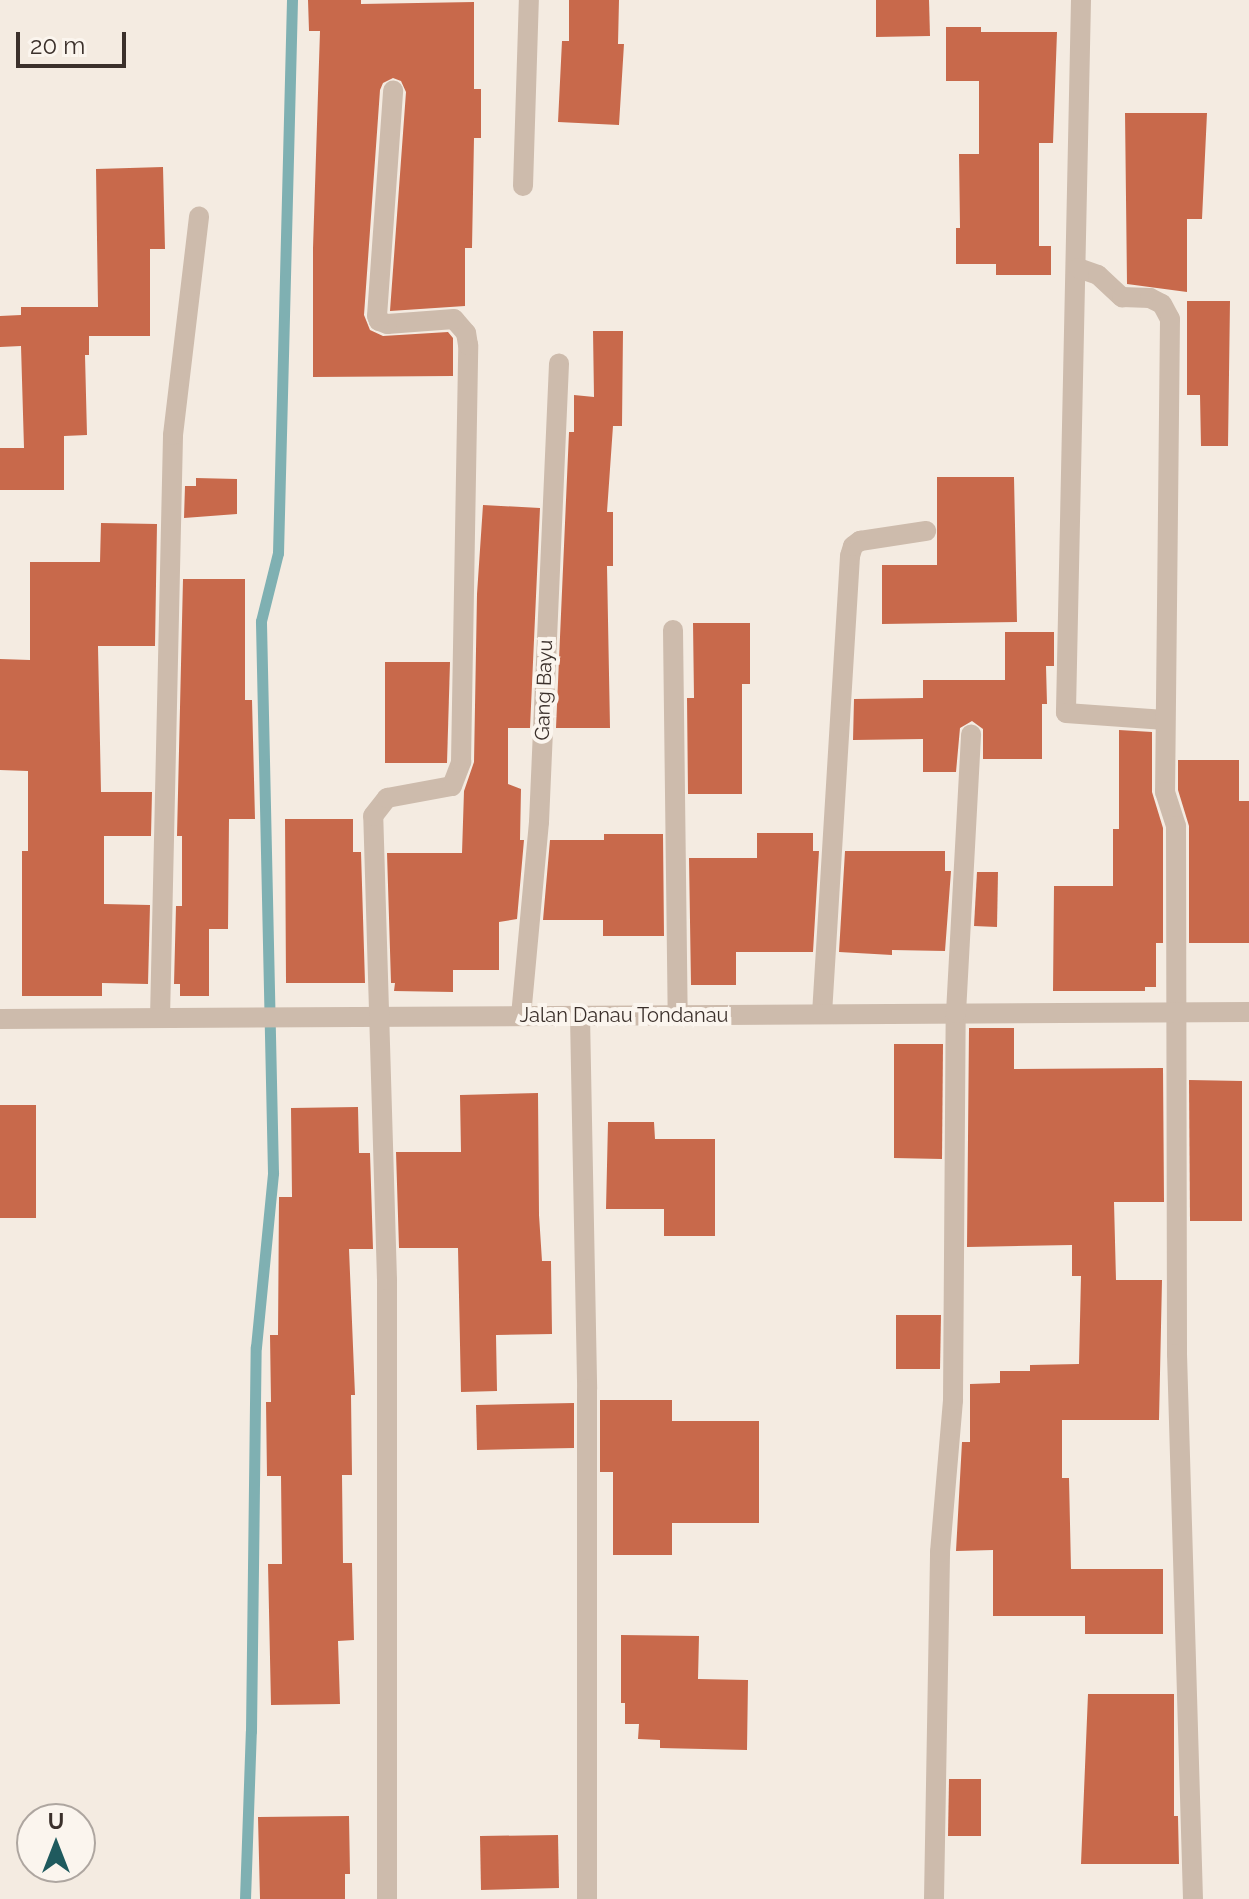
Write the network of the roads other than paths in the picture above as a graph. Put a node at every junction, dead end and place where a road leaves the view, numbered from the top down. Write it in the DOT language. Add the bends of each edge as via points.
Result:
graph roads {
  1 [pos="529,0"];
  2 [pos="1081,0"];
  3 [pos="393,91"];
  4 [pos="523,186"];
  5 [pos="199,217"];
  6 [pos="1078,268"];
  7 [pos="559,363"];
  8 [pos="926,531"];
  9 [pos="673,630"];
  10 [pos="1165,720"];
  11 [pos="971,734"];
  12 [pos="1179,1012"];
  13 [pos="1249,1012"];
  14 [pos="956,1013"];
  15 [pos="822,1014"];
  16 [pos="678,1015"];
  17 [pos="521,1016"];
  18 [pos="580,1016"];
  19 [pos="378,1017"];
  20 [pos="160,1018"];
  21 [pos="0,1019"];
  22 [pos="387,1899"];
  23 [pos="587,1899"];
  24 [pos="934,1899"];
  25 [pos="1193,1899"];
  1 -- 4 [label="street"];
  2 -- 6 [label="street"];
  3 -- 19 [label="street" via="377,316 387,324 454,319 466,333 461,762 452,786 387,798 373,816"];
  5 -- 20 [label="street" via="173,435"];
  6 -- 10 [label="street" via="1098,275 1122,297 1162,304 1170,319"];
  6 -- 10 [label="street" via="1066,713"];
  7 -- 17 [label="street, Gang Bayu" via="539,822"];
  8 -- 15 [label="street" via="860,541 850,556"];
  9 -- 16 [label="street"];
  10 -- 12 [label="street" via="1165,792 1176,826"];
  11 -- 14 [label="street"];
  12 -- 13 [label="street, Jalan Danau Tondanau"];
  12 -- 14 [label="street, Jalan Danau Tondanau"];
  12 -- 25 [label="street" via="1177,1354"];
  14 -- 15 [label="street, Jalan Danau Tondanau"];
  14 -- 24 [label="street" via="953,1400 940,1552"];
  15 -- 16 [label="street, Jalan Danau Tondanau"];
  16 -- 18 [label="street, Jalan Danau Tondanau"];
  17 -- 18 [label="street, Jalan Danau Tondanau"];
  17 -- 19 [label="street, Jalan Danau Tondanau"];
  18 -- 23 [label="street" via="587,1389"];
  19 -- 20 [label="street, Jalan Danau Tondanau"];
  19 -- 22 [label="street" via="387,1280"];
  20 -- 21 [label="street, Jalan Danau Tondanau"];
}
